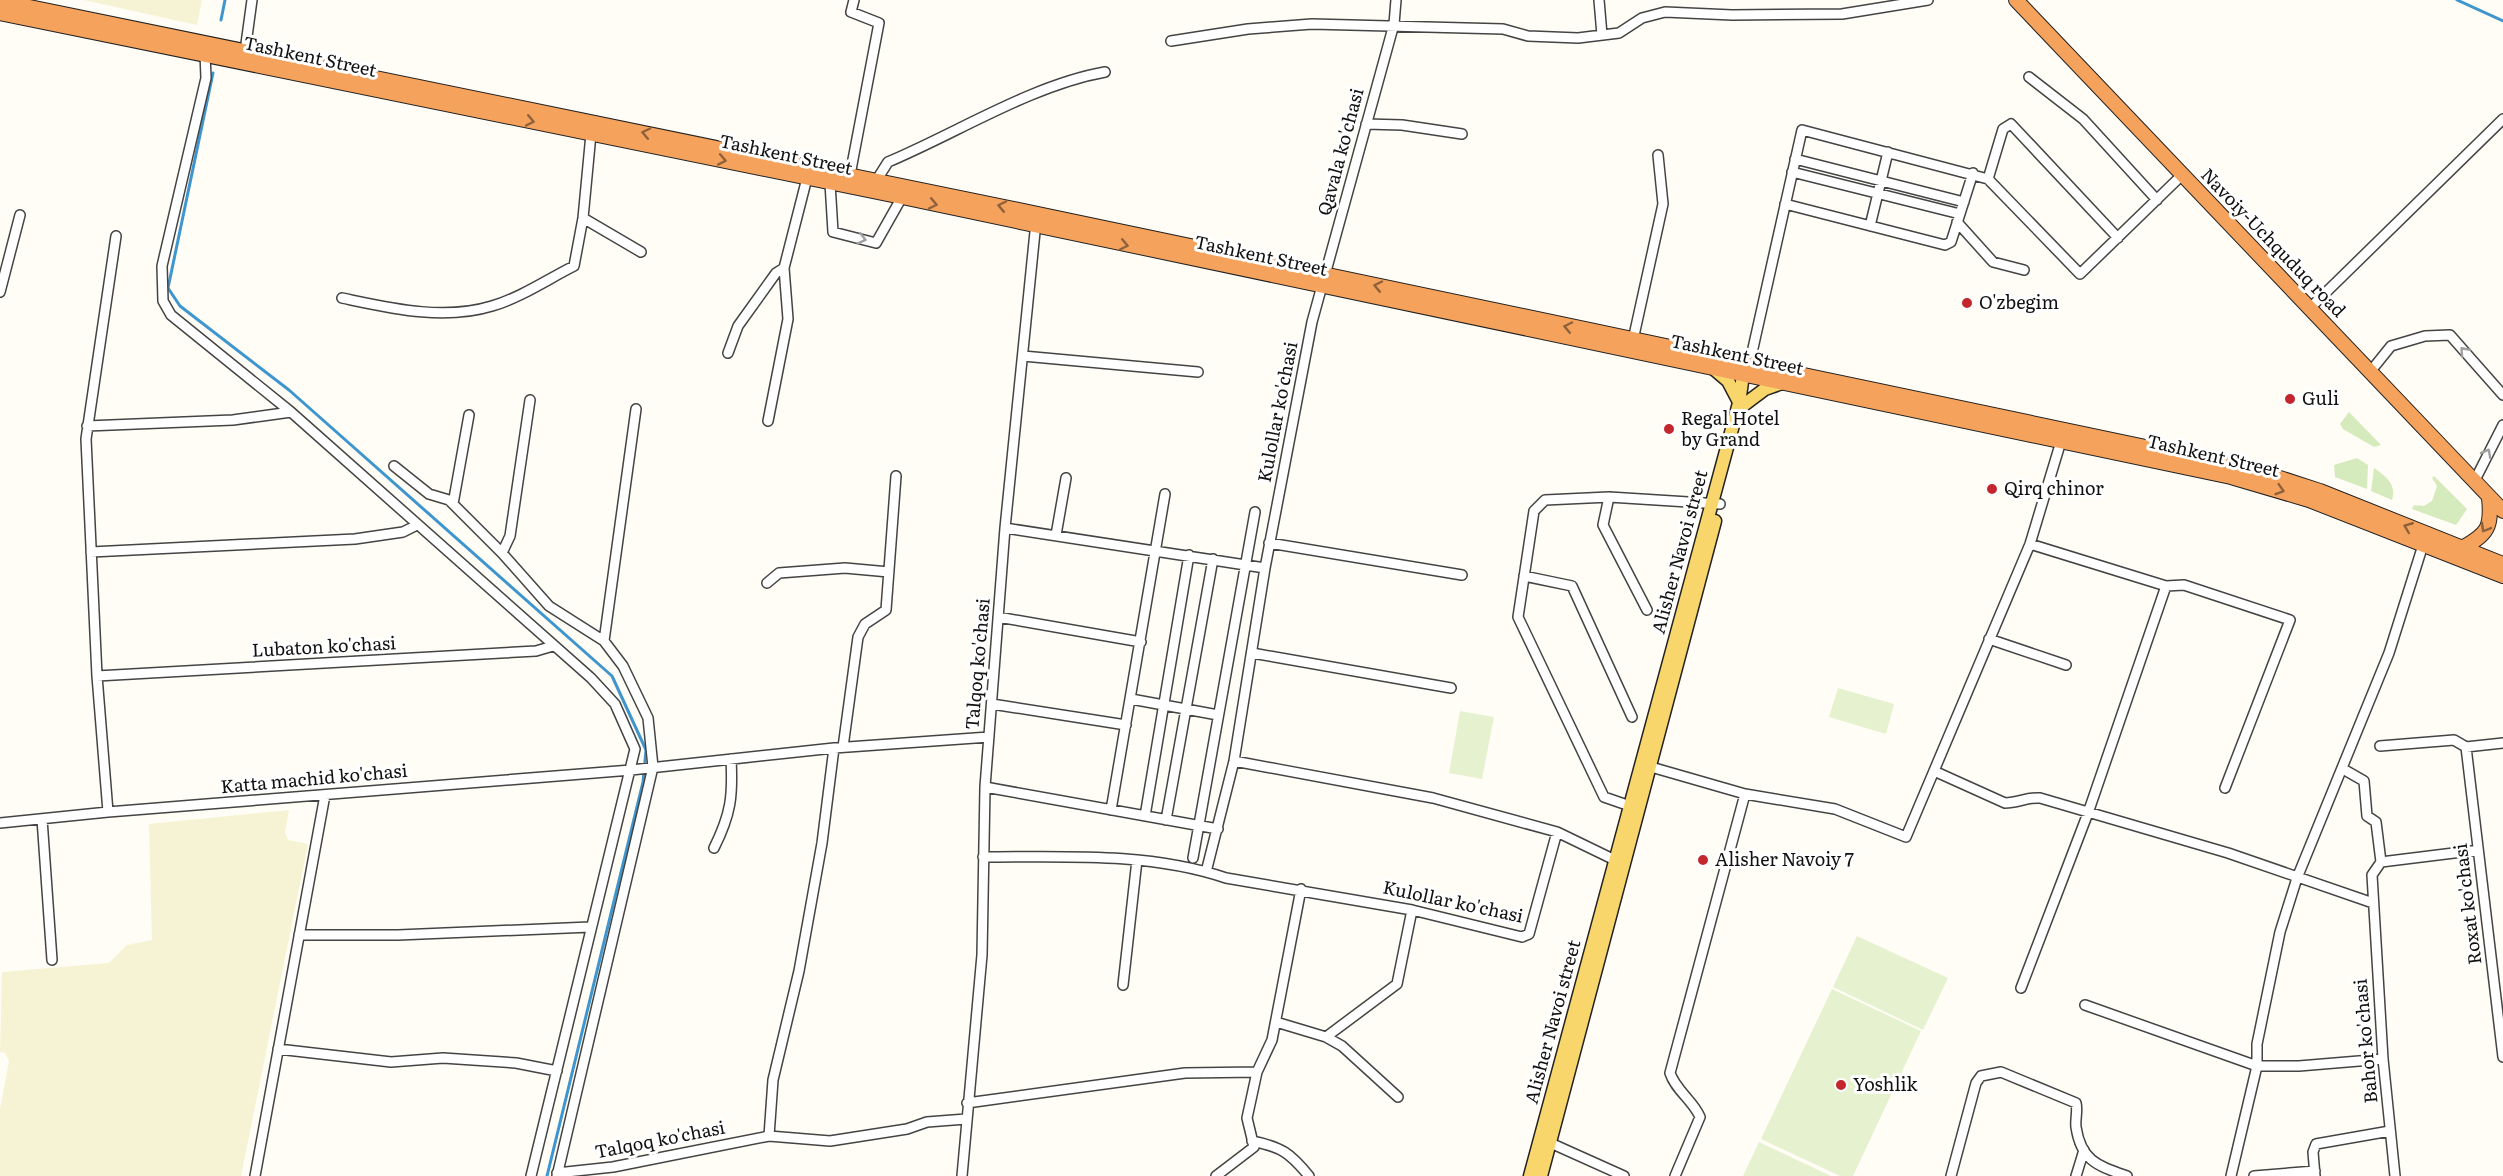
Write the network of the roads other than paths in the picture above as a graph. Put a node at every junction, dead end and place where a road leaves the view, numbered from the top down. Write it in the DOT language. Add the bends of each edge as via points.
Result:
graph roads {
  1 [pos="252,0"];
  2 [pos="854,0"];
  3 [pos="1396,0"];
  4 [pos="1599,0"];
  5 [pos="1928,0"];
  6 [pos="2016,0"];
  7 [pos="0,1"];
  8 [pos="0,13"];
  9 [pos="1394,24"];
  10 [pos="1602,35"];
  11 [pos="1171,41"];
  12 [pos="245,51"];
  13 [pos="205,53"];
  14 [pos="1105,72"];
  15 [pos="2029,77"];
  16 [pos="2503,119"];
  17 [pos="1366,124"];
  18 [pos="591,134"];
  19 [pos="1462,134"];
  20 [pos="1888,152"];
  21 [pos="1658,155"];
  22 [pos="1795,159"];
  23 [pos="1792,172"];
  24 [pos="1973,173"];
  25 [pos="850,175"];
  26 [pos="2182,175"];
  27 [pos="807,178"];
  28 [pos="1988,179"];
  29 [pos="876,181"];
  30 [pos="1881,181"];
  31 [pos="830,183"];
  32 [pos="1878,193"];
  33 [pos="902,197"];
  34 [pos="2157,200"];
  35 [pos="1964,202"];
  36 [pos="1785,204"];
  37 [pos="20,215"];
  38 [pos="584,218"];
  39 [pos="1959,218"];
  40 [pos="1037,220"];
  41 [pos="1870,226"];
  42 [pos="116,236"];
  43 [pos="2118,238"];
  44 [pos="641,252"];
  45 [pos="784,268"];
  46 [pos="2024,270"];
  47 [pos="1323,281"];
  48 [pos="0,292"];
  49 [pos="342,298"];
  50 [pos="2310,308"];
  51 [pos="1632,340"];
  52 [pos="728,353"];
  53 [pos="1023,356"];
  54 [pos="1714,369"];
  55 [pos="1198,372"];
  56 [pos="1747,372"];
  57 [pos="2370,372"];
  58 [pos="1782,383"];
  59 [pos="2503,395"];
  60 [pos="530,400"];
  61 [pos="1742,404"];
  62 [pos="636,410"];
  63 [pos="291,412"];
  64 [pos="470,415"];
  65 [pos="768,421"];
  66 [pos="2503,425"];
  67 [pos="87,426"];
  68 [pos="2063,435"];
  69 [pos="394,466"];
  70 [pos="896,476"];
  71 [pos="1066,478"];
  72 [pos="2474,482"];
  73 [pos="1165,494"];
  74 [pos="1609,497"];
  75 [pos="2489,498"];
  76 [pos="1716,503"];
  77 [pos="453,504"];
  78 [pos="1255,512"];
  79 [pos="2503,512"];
  80 [pos="417,525"];
  81 [pos="1005,528"];
  82 [pos="1056,535"];
  83 [pos="1269,543"];
  84 [pos="2030,544"];
  85 [pos="2423,545"];
  86 [pos="2462,548"];
  87 [pos="1157,549"];
  88 [pos="91,552"];
  89 [pos="502,552"];
  90 [pos="1189,555"];
  91 [pos="1213,559"];
  92 [pos="1245,564"];
  93 [pos="2503,564"];
  94 [pos="1264,568"];
  95 [pos="2482,568"];
  96 [pos="889,572"];
  97 [pos="1462,575"];
  98 [pos="1524,576"];
  99 [pos="2503,576"];
  100 [pos="767,583"];
  101 [pos="2166,586"];
  102 [pos="2503,587"];
  103 [pos="1647,610"];
  104 [pos="998,617"];
  105 [pos="1989,639"];
  106 [pos="604,641"];
  107 [pos="1141,642"];
  108 [pos="552,646"];
  109 [pos="1252,653"];
  110 [pos="2066,665"];
  111 [pos="97,676"];
  112 [pos="1451,688"];
  113 [pos="1131,699"];
  114 [pos="992,704"];
  115 [pos="1164,705"];
  116 [pos="1186,709"];
  117 [pos="1218,715"];
  118 [pos="1632,717"];
  119 [pos="1126,725"];
  120 [pos="989,737"];
  121 [pos="2503,742"];
  122 [pos="2380,746"];
  123 [pos="839,747"];
  124 [pos="2466,747"];
  125 [pos="731,759"];
  126 [pos="1234,761"];
  127 [pos="654,767"];
  128 [pos="1651,767"];
  129 [pos="2343,769"];
  130 [pos="631,770"];
  131 [pos="1934,771"];
  132 [pos="985,787"];
  133 [pos="2225,788"];
  134 [pos="1745,794"];
  135 [pos="325,795"];
  136 [pos="1630,806"];
  137 [pos="1112,810"];
  138 [pos="108,812"];
  139 [pos="2088,813"];
  140 [pos="1145,816"];
  141 [pos="42,819"];
  142 [pos="1167,820"];
  143 [pos="0,823"];
  144 [pos="1199,825"];
  145 [pos="1218,829"];
  146 [pos="1557,832"];
  147 [pos="714,848"];
  148 [pos="2478,850"];
  149 [pos="983,857"];
  150 [pos="1193,858"];
  151 [pos="1137,860"];
  152 [pos="1620,862"];
  153 [pos="2381,862"];
  154 [pos="1206,872"];
  155 [pos="2297,878"];
  156 [pos="1301,889"];
  157 [pos="2373,903"];
  158 [pos="1412,910"];
  159 [pos="590,927"];
  160 [pos="299,935"];
  161 [pos="52,960"];
  162 [pos="1124,985"];
  163 [pos="2021,988"];
  164 [pos="2085,1005"];
  165 [pos="1276,1022"];
  166 [pos="1326,1037"];
  167 [pos="278,1049"];
  168 [pos="2503,1055"];
  169 [pos="2383,1059"];
  170 [pos="2257,1066"];
  171 [pos="557,1071"];
  172 [pos="1257,1072"];
  173 [pos="1398,1097"];
  174 [pos="967,1103"];
  175 [pos="966,1119"];
  176 [pos="2390,1131"];
  177 [pos="769,1136"];
  178 [pos="1252,1141"];
  179 [pos="1545,1141"];
  180 [pos="2084,1150"];
  181 [pos="557,1174"];
  182 [pos="2315,1174"];
  183 [pos="255,1176"];
  184 [pos="531,1176"];
  185 [pos="962,1176"];
  186 [pos="1216,1176"];
  187 [pos="1309,1176"];
  188 [pos="1530,1176"];
  189 [pos="1541,1176"];
  190 [pos="1623,1176"];
  191 [pos="1675,1176"];
  192 [pos="1951,1176"];
  193 [pos="2076,1176"];
  194 [pos="2127,1176"];
  195 [pos="2231,1176"];
  196 [pos="2254,1176"];
  197 [pos="2395,1176"];
  1 -- 12 [label="street"];
  2 -- 25 [label="street" via="851,12 879,24"];
  3 -- 9 [label="street, Qavala ko'chasi"];
  4 -- 10 [label="street"];
  5 -- 10 [label="street" via="1842,14 1665,12 1642,18 1620,33"];
  6 -- 26 [label="highway, Navoiy-Uchquduq road"];
  7 -- 12 [label="highway, Tashkent Street"];
  8 -- 13 [label="highway, Tashkent Street"];
  9 -- 10 [label="street" via="1503,29 1558,38"];
  9 -- 11 [label="street" via="1312,24"];
  9 -- 17 [label="street, Qavala ko'chasi"];
  25 -- 12 [label="highway, Tashkent Street, one-way"];
  13 -- 18 [label="highway, Tashkent Street, one-way"];
  13 -- 63 [label="street" via="206,78 162,266 163,301 171,315"];
  14 -- 29 [label="street" via="1018,102 888,162"];
  15 -- 34 [label="street" via="2083,119"];
  16 -- 50 [label="street"];
  17 -- 19 [label="street"];
  17 -- 47 [label="street, Qavala ko'chasi"];
  18 -- 27 [label="highway, Tashkent Street, one-way"];
  18 -- 38 [label="street"];
  20 -- 22 [label="street" via="1802,130"];
  20 -- 24 [label="street"];
  20 -- 30 [label="street"];
  21 -- 51 [label="street" via="1663,204"];
  22 -- 23 [label="street"];
  22 -- 30 [label="street"];
  23 -- 32 [label="street"];
  23 -- 36 [label="street"];
  24 -- 28 [label="street"];
  24 -- 35 [label="street"];
  25 -- 29 [label="highway, Tashkent Street"];
  26 -- 34 [label="street"];
  26 -- 50 [label="highway, Navoiy-Uchquduq road"];
  27 -- 31 [label="highway, Tashkent Street"];
  27 -- 45 [label="street"];
  28 -- 43 [label="street" via="2080,274"];
  28 -- 43 [label="street" via="2003,129 2011,124"];
  40 -- 29 [label="highway, Tashkent Street, one-way"];
  30 -- 32 [label="street"];
  30 -- 35 [label="street"];
  31 -- 33 [label="highway, Tashkent Street"];
  31 -- 33 [label="street, one-way" via="833,232 876,243"];
  32 -- 39 [label="street"];
  32 -- 41 [label="street"];
  33 -- 40 [label="highway, Tashkent Street, one-way"];
  34 -- 43 [label="street"];
  35 -- 39 [label="street"];
  36 -- 41 [label="street"];
  36 -- 56 [label="street"];
  37 -- 48 [label="street"];
  38 -- 44 [label="street"];
  38 -- 49 [label="street" via="574,266 492,306 450,313 392,309"];
  39 -- 41 [label="street" via="1951,242 1945,245"];
  39 -- 46 [label="street" via="1992,262"];
  40 -- 47 [label="highway, Tashkent Street"];
  40 -- 53 [label="street, Talqoq ko'chasi"];
  42 -- 67 [label="street"];
  45 -- 52 [label="street" via="776,273 738,326"];
  45 -- 65 [label="street" via="788,319"];
  51 -- 47 [label="highway, Tashkent Street, one-way"];
  47 -- 54 [label="highway, Tashkent Street"];
  47 -- 83 [label="street, Kulollar ko'chasi"];
  50 -- 57 [label="highway, Navoiy-Uchquduq road"];
  51 -- 56 [label="highway, Tashkent Street"];
  53 -- 55 [label="street"];
  53 -- 81 [label="street, Talqoq ko'chasi"];
  54 -- 56 [label="highway, Tashkent Street"];
  54 -- 61 [label="main road" via="1728,381"];
  56 -- 58 [label="highway, Tashkent Street"];
  56 -- 61 [label="main road, Alisher Navoi street"];
  56 -- 68 [label="highway, Tashkent Street"];
  59 -- 57 [label="street, one-way" via="2450,335 2425,336 2391,346"];
  57 -- 72 [label="highway, Navoiy-Uchquduq road"];
  58 -- 61 [label="main road" via="1765,388"];
  58 -- 68 [label="highway, Tashkent Street"];
  60 -- 89 [label="street" via="510,536"];
  61 -- 76 [label="main road, Alisher Navoi street"];
  62 -- 106 [label="street"];
  63 -- 67 [label="street" via="233,420"];
  63 -- 80 [label="street"];
  64 -- 77 [label="street"];
  72 -- 66 [label="street, one-way"];
  67 -- 88 [label="street"];
  68 -- 84 [label="street"];
  68 -- 85 [label="highway, Tashkent Street, one-way" via="2278,490"];
  86 -- 68 [label="highway, Tashkent Street, one-way" via="2285,479"];
  69 -- 77 [label="street" via="429,494"];
  70 -- 96 [label="street"];
  71 -- 82 [label="street"];
  72 -- 75 [label="highway, Navoiy-Uchquduq road"];
  73 -- 87 [label="street"];
  74 -- 76 [label="street"];
  74 -- 98 [label="street" via="1545,500 1534,511"];
  74 -- 103 [label="street" via="1603,525"];
  75 -- 79 [label="highway, Navoiy-Uchquduq road"];
  75 -- 86 [label="highway, one-way" via="2486,531"];
  76 -- 128 [label="main road, Alisher Navoi street"];
  76 -- 136 [label="main road, Alisher Navoi street"];
  77 -- 89 [label="street"];
  78 -- 92 [label="street"];
  80 -- 88 [label="street" via="403,532 355,539"];
  80 -- 108 [label="street"];
  81 -- 82 [label="street"];
  81 -- 104 [label="street, Talqoq ko'chasi"];
  82 -- 87 [label="street"];
  83 -- 94 [label="street, Kulollar ko'chasi"];
  83 -- 97 [label="street"];
  84 -- 101 [label="street"];
  84 -- 105 [label="street"];
  85 -- 95 [label="highway, Tashkent Street"];
  85 -- 129 [label="street" via="2389,653"];
  86 -- 93 [label="highway, Tashkent Street"];
  87 -- 90 [label="street"];
  87 -- 107 [label="street"];
  88 -- 111 [label="street"];
  89 -- 106 [label="street" via="549,606"];
  90 -- 91 [label="street"];
  90 -- 115 [label="street"];
  91 -- 92 [label="street"];
  91 -- 116 [label="street"];
  92 -- 94 [label="street"];
  92 -- 117 [label="street"];
  94 -- 109 [label="street, Kulollar ko'chasi"];
  95 -- 99 [label="highway, Tashkent Street"];
  95 -- 102 [label="highway"];
  96 -- 100 [label="street" via="845,568 778,573"];
  96 -- 123 [label="street" via="886,610 865,624 858,637"];
  98 -- 118 [label="street" via="1572,586"];
  98 -- 136 [label="street" via="1518,617 1604,797"];
  101 -- 133 [label="street" via="2184,585 2290,620"];
  101 -- 139 [label="street"];
  104 -- 107 [label="street"];
  104 -- 114 [label="street, Talqoq ko'chasi"];
  105 -- 110 [label="street"];
  105 -- 131 [label="street"];
  106 -- 127 [label="street" via="623,666 648,718"];
  107 -- 113 [label="street"];
  108 -- 111 [label="street, Lubaton ko'chasi" via="536,651"];
  108 -- 130 [label="street" via="615,704 635,749"];
  109 -- 112 [label="street"];
  109 -- 126 [label="street, Kulollar ko'chasi"];
  111 -- 138 [label="street"];
  113 -- 115 [label="street"];
  113 -- 119 [label="street"];
  114 -- 119 [label="street"];
  114 -- 120 [label="street, Talqoq ko'chasi"];
  115 -- 116 [label="street"];
  115 -- 140 [label="street"];
  116 -- 117 [label="street"];
  116 -- 142 [label="street"];
  117 -- 144 [label="street"];
  119 -- 137 [label="street"];
  120 -- 123 [label="street, Katta machid ko'chasi"];
  120 -- 132 [label="street, Talqoq ko'chasi"];
  121 -- 124 [label="street"];
  122 -- 124 [label="street" via="2454,740"];
  123 -- 125 [label="street, Katta machid ko'chasi"];
  123 -- 177 [label="street" via="801,959 773,1080"];
  124 -- 148 [label="street, Roxat ko'chasi"];
  125 -- 127 [label="street, Katta machid ko'chasi"];
  125 -- 147 [label="street" via="733,787 728,821"];
  126 -- 145 [label="street, Kulollar ko'chasi"];
  126 -- 146 [label="street" via="1433,798"];
  127 -- 130 [label="street, Katta machid ko'chasi"];
  127 -- 181 [label="street"];
  128 -- 134 [label="street"];
  128 -- 152 [label="main road, Alisher Navoi street"];
  129 -- 153 [label="street" via="2364,781 2367,816 2376,822"];
  129 -- 155 [label="street"];
  130 -- 135 [label="street, Katta machid ko'chasi"];
  130 -- 159 [label="street"];
  131 -- 134 [label="street" via="1906,837 1834,809"];
  131 -- 139 [label="street" via="2005,803 2040,798"];
  132 -- 137 [label="street"];
  132 -- 149 [label="street, Talqoq ko'chasi"];
  134 -- 191 [label="street" via="1670,1073 1700,1117"];
  135 -- 138 [label="street, Katta machid ko'chasi"];
  135 -- 160 [label="street"];
  136 -- 152 [label="main road, Alisher Navoi street"];
  137 -- 140 [label="street"];
  138 -- 141 [label="street, Katta machid ko'chasi"];
  139 -- 155 [label="street" via="2228,853"];
  139 -- 163 [label="street"];
  140 -- 142 [label="street"];
  141 -- 143 [label="street, Katta machid ko'chasi"];
  141 -- 161 [label="street"];
  142 -- 144 [label="street"];
  144 -- 145 [label="street"];
  144 -- 150 [label="street"];
  145 -- 154 [label="street, Kulollar ko'chasi"];
  146 -- 152 [label="street"];
  146 -- 158 [label="street, Kulollar ko'chasi" via="1528,934 1522,937"];
  148 -- 153 [label="street"];
  148 -- 168 [label="street, Roxat ko'chasi"];
  149 -- 151 [label="street, Kulollar ko'chasi"];
  149 -- 174 [label="street, Talqoq ko'chasi" via="982,956"];
  151 -- 154 [label="street, Kulollar ko'chasi"];
  151 -- 162 [label="street"];
  152 -- 179 [label="main road, Alisher Navoi street"];
  153 -- 157 [label="street, Bahor ko'chasi" via="2372,875"];
  154 -- 156 [label="street, Kulollar ko'chasi"];
  155 -- 157 [label="street"];
  155 -- 170 [label="street" via="2280,932 2257,1044"];
  156 -- 158 [label="street, Kulollar ko'chasi"];
  156 -- 165 [label="street"];
  157 -- 169 [label="street, Bahor ko'chasi"];
  158 -- 166 [label="street" via="1396,984"];
  159 -- 160 [label="street"];
  159 -- 171 [label="street"];
  160 -- 167 [label="street"];
  164 -- 170 [label="street"];
  165 -- 166 [label="street"];
  165 -- 172 [label="street"];
  166 -- 173 [label="street" via="1342,1046"];
  167 -- 171 [label="street" via="391,1062 443,1058 516,1063"];
  167 -- 183 [label="street"];
  169 -- 170 [label="street"];
  169 -- 176 [label="street, Bahor ko'chasi"];
  170 -- 195 [label="street"];
  171 -- 184 [label="street"];
  172 -- 174 [label="street" via="1185,1073"];
  172 -- 178 [label="street" via="1247,1118"];
  174 -- 175 [label="street, Talqoq ko'chasi"];
  175 -- 177 [label="street, Talqoq ko'chasi" via="927,1122 907,1129 830,1141"];
  175 -- 185 [label="street, Talqoq ko'chasi"];
  176 -- 182 [label="street" via="2316,1144"];
  176 -- 197 [label="street, Bahor ko'chasi"];
  177 -- 181 [label="street, Talqoq ko'chasi"];
  178 -- 186 [label="street" via="1254,1147"];
  178 -- 187 [label="street" via="1292,1155"];
  179 -- 188 [label="main road, Alisher Navoi street"];
  179 -- 189 [label="main road, Alisher Navoi street"];
  179 -- 190 [label="street"];
  180 -- 192 [label="street" via="2075,1125 2076,1103 2001,1072 1981,1076 1976,1083"];
  180 -- 193 [label="street"];
  180 -- 194 [label="street" via="2094,1164"];
  182 -- 196 [label="street"];
}
